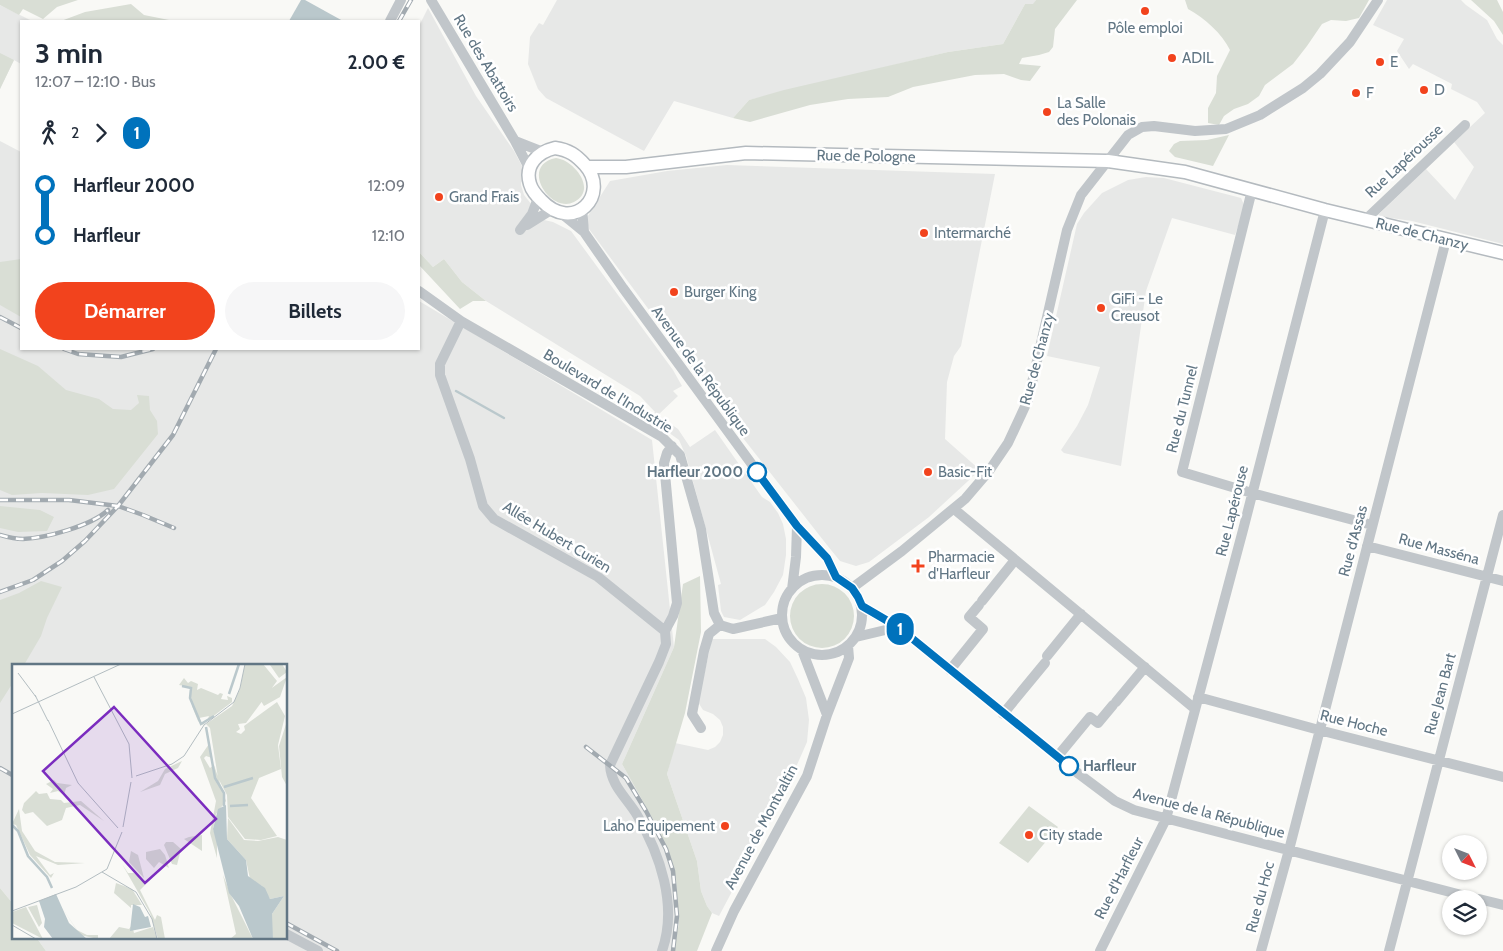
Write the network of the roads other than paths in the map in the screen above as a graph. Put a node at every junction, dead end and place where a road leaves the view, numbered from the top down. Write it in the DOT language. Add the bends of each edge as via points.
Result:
graph roads {
  1 [pos="401,0"];
  2 [pos="1378,0"];
  3 [pos="433,4"];
  4 [pos="391,20"];
  5 [pos="1465,125"];
  6 [pos="515,141"];
  7 [pos="543,152"];
  8 [pos="1108,161"];
  9 [pos="626,167"];
  10 [pos="587,168"];
  11 [pos="530,170"];
  12 [pos="594,186"];
  13 [pos="1252,190"];
  14 [pos="538,198"];
  15 [pos="582,208"];
  16 [pos="1325,210"];
  17 [pos="556,212"];
  18 [pos="1365,220"];
  19 [pos="584,232"];
  20 [pos="1446,240"];
  21 [pos="1503,253"];
  22 [pos="420,292"];
  23 [pos="461,321"];
  24 [pos="672,446"];
  25 [pos="1252,493"];
  26 [pos="954,509"];
  27 [pos="1503,515"];
  28 [pos="1372,525"];
  29 [pos="797,526"];
  30 [pos="1367,546"];
  31 [pos="1015,560"];
  32 [pos="836,577"];
  33 [pos="1487,577"];
  34 [pos="1503,581"];
  35 [pos="792,588"];
  36 [pos="852,588"];
  37 [pos="862,606"];
  38 [pos="1081,614"];
  39 [pos="782,618"];
  40 [pos="720,625"];
  41 [pos="898,627"];
  42 [pos="665,631"];
  43 [pos="856,637"];
  44 [pos="848,646"];
  45 [pos="802,650"];
  46 [pos="1145,667"];
  47 [pos="950,670"];
  48 [pos="1198,697"];
  49 [pos="1195,709"];
  50 [pos="1003,714"];
  51 [pos="827,715"];
  52 [pos="701,728"];
  53 [pos="1319,730"];
  54 [pos="1057,757"];
  55 [pos="1438,760"];
  56 [pos="1503,777"];
  57 [pos="1166,819"];
  58 [pos="1289,850"];
  59 [pos="1406,880"];
  60 [pos="1444,890"];
  61 [pos="1487,901"];
  62 [pos="1503,905"];
  63 [pos="288,935"];
  64 [pos="318,951"];
  65 [pos="662,951"];
  66 [pos="716,951"];
  67 [pos="1100,951"];
  68 [pos="1261,951"];
  69 [pos="1389,951"];
  1 -- 4 [label="street"];
  2 -- 8 [label="street, Rue de Chanzy" via="1350,42 1320,74 1260,114 1226,129 1195,131 1142,127 1128,135"];
  3 -- 6 [label="street, Rue des Abattoirs"];
  5 -- 18 [label="street, Rue Lapérousse"];
  6 -- 7 [label="street"];
  6 -- 11 [label="street, Rue des Abattoirs"];
  7 -- 10 [label="main road" via="563,149"];
  7 -- 11 [label="main road"];
  8 -- 9 [label="main road, Rue de Pologne" via="746,153"];
  8 -- 13 [label="main road, Rue de Chanzy" via="1186,172"];
  8 -- 26 [label="street, Rue de Chanzy" via="1081,195 1067,230 1028,400 1008,443 989,471"];
  9 -- 10 [label="main road, Rue de Pologne"];
  9 -- 12 [label="main road, Rue de Pologne"];
  10 -- 12 [label="main road"];
  11 -- 14 [label="main road" via="529,182"];
  12 -- 15 [label="main road" via="592,197"];
  13 -- 16 [label="main road, Rue de Chanzy"];
  13 -- 25 [label="street, Rue du Tunnel" via="1182,472"];
  14 -- 17 [label="main road"];
  14 -- 17 [label="street" via="532,214 520,230"];
  15 -- 17 [label="main road" via="575,213"];
  15 -- 19 [label="street, Avenue de la République"];
  16 -- 18 [label="main road, Rue de Chanzy"];
  16 -- 25 [label="street, Rue Lapérouse"];
  17 -- 19 [label="street, Avenue de la République"];
  18 -- 20 [label="main road, Rue de Chanzy"];
  19 -- 29 [label="street, Avenue de la République"];
  20 -- 21 [label="main road, Rue de Chanzy"];
  20 -- 28 [label="street, Rue d'Assas"];
  22 -- 23 [label="street, Boulevard de l'Industrie"];
  23 -- 24 [label="street, Boulevard de l'Industrie" via="662,437"];
  23 -- 42 [label="street, Allée Hubert Curien" via="440,364 440,375 470,458 483,506 494,519 598,576"];
  24 -- 40 [label="street, Boulevard de l'Industrie" via="680,454 698,519 714,612"];
  24 -- 42 [label="street" via="664,463 677,603"];
  25 -- 28 [label="street, Rue du Tunnel"];
  25 -- 48 [label="street, Rue Lapérouse"];
  26 -- 31 [label="street"];
  26 -- 36 [label="street, Rue de Chanzy"];
  27 -- 33 [label="street, Rue Jean Bart"];
  28 -- 30 [label="street, Rue d'Assas"];
  29 -- 32 [label="street, Avenue de la République" via="827,558"];
  29 -- 35 [label="street"];
  30 -- 33 [label="street, Rue Masséna"];
  30 -- 53 [label="street, Rue d'Assas"];
  31 -- 38 [label="street"];
  31 -- 47 [label="street" via="969,616 984,628"];
  32 -- 35 [label="street" via="812,576"];
  32 -- 36 [label="street"];
  33 -- 34 [label="street, Rue Masséna"];
  33 -- 55 [label="street, Rue Jean Bart"];
  35 -- 39 [label="street" via="784,602"];
  36 -- 37 [label="street"];
  37 -- 41 [label="street, Avenue de la République"];
  37 -- 43 [label="street"];
  38 -- 46 [label="street"];
  38 -- 50 [label="street"];
  39 -- 40 [label="street" via="732,629"];
  39 -- 45 [label="street" via="788,637"];
  40 -- 52 [label="street" via="709,634 692,714"];
  41 -- 43 [label="street"];
  41 -- 47 [label="street, Avenue de la République"];
  42 -- 65 [label="street" via="666,644 659,662 610,765 613,781 646,832 663,875 667,917"];
  43 -- 44 [label="street"];
  44 -- 45 [label="street" via="826,655"];
  44 -- 51 [label="street, Avenue de Montvaltin" via="849,658"];
  45 -- 51 [label="street"];
  46 -- 49 [label="street"];
  46 -- 54 [label="street" via="1098,723 1090,717"];
  47 -- 50 [label="street, Avenue de la République"];
  48 -- 49 [label="street, Rue Lapérouse"];
  48 -- 53 [label="street, Rue Hoche"];
  49 -- 57 [label="street, Rue Lapérouse"];
  50 -- 54 [label="street, Avenue de la République"];
  51 -- 66 [label="street, Avenue de Montvaltin" via="806,776"];
  53 -- 55 [label="street, Rue Hoche"];
  53 -- 58 [label="street, Rue d'Assas"];
  54 -- 57 [label="street, Avenue de la République" via="1115,801"];
  55 -- 56 [label="street, Rue Hoche"];
  55 -- 59 [label="street, Rue Jean Bart"];
  57 -- 58 [label="street, Avenue de la République"];
  57 -- 67 [label="street, Rue d'Harfleur"];
  58 -- 59 [label="street, Avenue de la République"];
  58 -- 68 [label="street, Rue du Hoc"];
  59 -- 60 [label="street, Avenue de la République"];
  59 -- 69 [label="street, Rue Jean Bart"];
  61 -- 62 [label="street, Avenue de la République"];
  63 -- 64 [label="street"];
}
